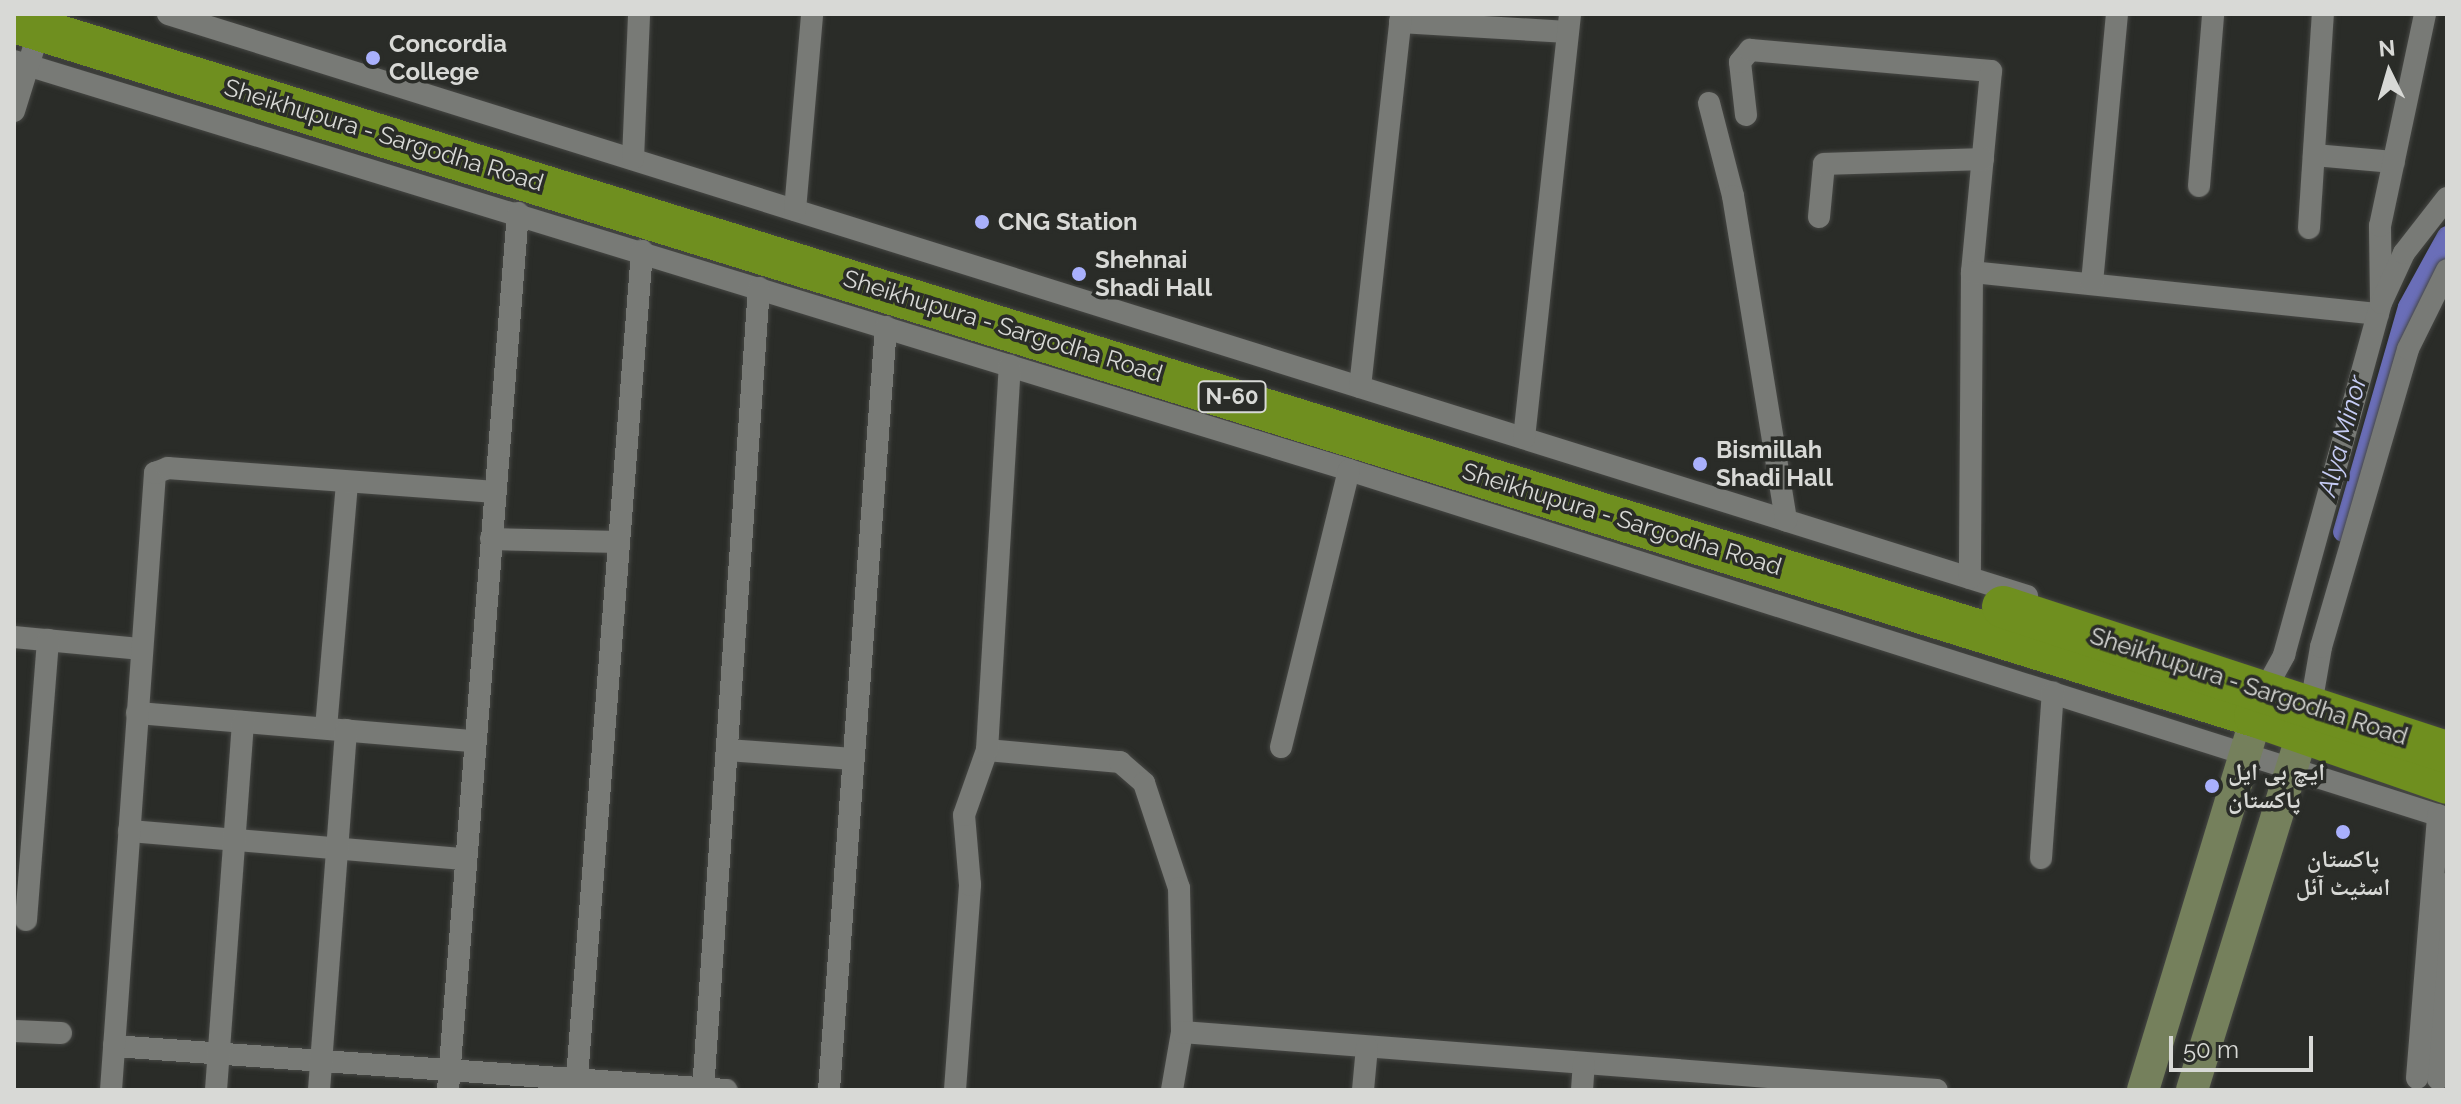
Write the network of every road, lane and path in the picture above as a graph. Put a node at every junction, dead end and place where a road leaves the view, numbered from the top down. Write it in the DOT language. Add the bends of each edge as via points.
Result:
graph roads {
  1 [pos="79,14"];
  2 [pos="168,14"];
  3 [pos="639,14"];
  4 [pos="812,14"];
  5 [pos="2117,14"];
  6 [pos="2213,14"];
  7 [pos="2323,14"];
  8 [pos="2425,14"];
  9 [pos="1400,18"];
  10 [pos="1569,23"];
  11 [pos="28,38"];
  12 [pos="1709,103"];
  13 [pos="14,111"];
  14 [pos="1746,115"];
  15 [pos="2314,155"];
  16 [pos="633,159"];
  17 [pos="1983,159"];
  18 [pos="2394,162"];
  19 [pos="2199,186"];
  20 [pos="795,210"];
  21 [pos="2443,212"];
  22 [pos="518,213"];
  23 [pos="1819,217"];
  24 [pos="2309,228"];
  25 [pos="642,251"];
  26 [pos="2447,270"];
  27 [pos="1972,272"];
  28 [pos="2092,283"];
  29 [pos="759,288"];
  30 [pos="2379,309"];
  31 [pos="886,327"];
  32 [pos="1010,366"];
  33 [pos="1360,387"];
  34 [pos="1524,438"];
  35 [pos="1349,470"];
  36 [pos="347,482"];
  37 [pos="495,492"];
  38 [pos="1786,521"];
  39 [pos="491,539"];
  40 [pos="619,542"];
  41 [pos="1970,578"];
  42 [pos="14,637"];
  43 [pos="48,640"];
  44 [pos="141,649"];
  45 [pos="2053,692"];
  46 [pos="2259,708"];
  47 [pos="137,713"];
  48 [pos="243,722"];
  49 [pos="2306,725"];
  50 [pos="336,729"];
  51 [pos="2447,731"];
  52 [pos="472,741"];
  53 [pos="1281,747"];
  54 [pos="727,750"];
  55 [pos="987,750"];
  56 [pos="2447,752"];
  57 [pos="854,759"];
  58 [pos="2444,805"];
  59 [pos="129,831"];
  60 [pos="234,840"];
  61 [pos="336,848"];
  62 [pos="2041,858"];
  63 [pos="465,859"];
  64 [pos="26,920"];
  65 [pos="14,1031"];
  66 [pos="1182,1032"];
  67 [pos="61,1033"];
  68 [pos="114,1046"];
  69 [pos="1367,1047"];
  70 [pos="219,1053"];
  71 [pos="321,1060"];
  72 [pos="1584,1064"];
  73 [pos="449,1080"];
  74 [pos="2427,1083"];
  75 [pos="576,1085"];
  76 [pos="111,1090"];
  77 [pos="216,1090"];
  78 [pos="319,1090"];
  79 [pos="711,1090"];
  80 [pos="829,1090"];
  81 [pos="955,1090"];
  82 [pos="1172,1090"];
  83 [pos="1363,1090"];
  84 [pos="1582,1090"];
  85 [pos="1937,1090"];
  86 [pos="2143,1090"];
  87 [pos="2192,1090"];
  1 -- 46 [label="highway, Sheikhupura - Sargodha Road / N-60"];
  2 -- 16 [label="street"];
  3 -- 16 [label="street"];
  4 -- 20 [label="street"];
  5 -- 28 [label="street"];
  6 -- 19 [label="street"];
  7 -- 15 [label="street"];
  8 -- 18 [label="street"];
  9 -- 10 [label="street"];
  9 -- 33 [label="street"];
  10 -- 34 [label="street"];
  11 -- 13 [label="street"];
  11 -- 22 [label="street"];
  11 -- 46 [label="highway, Sheikhupura - Sargodha Road / N-60"];
  12 -- 38 [label="street" via="1733,196"];
  14 -- 17 [label="street" via="1740,62 1750,50 1986,65"];
  15 -- 18 [label="street"];
  15 -- 24 [label="street"];
  16 -- 20 [label="street"];
  17 -- 23 [label="street" via="1824,164"];
  17 -- 27 [label="street"];
  18 -- 30 [label="street" via="2380,226"];
  20 -- 33 [label="street"];
  21 -- 30 [label="street"];
  22 -- 25 [label="street"];
  22 -- 37 [label="street"];
  25 -- 29 [label="street"];
  25 -- 40 [label="street"];
  26 -- 49 [label="street" via="2408,349"];
  27 -- 28 [label="street"];
  27 -- 41 [label="street"];
  28 -- 30 [label="street"];
  29 -- 31 [label="street"];
  29 -- 54 [label="street"];
  30 -- 46 [label="street"];
  31 -- 32 [label="street"];
  31 -- 57 [label="street"];
  32 -- 35 [label="street"];
  32 -- 55 [label="street"];
  33 -- 34 [label="street"];
  34 -- 38 [label="street"];
  35 -- 45 [label="street"];
  35 -- 53 [label="street"];
  36 -- 37 [label="street"];
  36 -- 44 [label="street" via="157,471"];
  36 -- 50 [label="street"];
  37 -- 39 [label="street"];
  38 -- 41 [label="street"];
  39 -- 40 [label="street"];
  39 -- 52 [label="street"];
  40 -- 75 [label="street"];
  41 -- 46 [label="street"];
  42 -- 43 [label="street"];
  43 -- 44 [label="street"];
  43 -- 64 [label="street"];
  44 -- 47 [label="street"];
  45 -- 46 [label="street"];
  45 -- 62 [label="street"];
  46 -- 49 [label="highway, Sheikhupura - Sargodha Road / N-60"];
  46 -- 86 [label="street"];
  47 -- 48 [label="street"];
  47 -- 59 [label="street"];
  48 -- 50 [label="street"];
  48 -- 60 [label="street"];
  49 -- 51 [label="street"];
  49 -- 56 [label="highway, Sheikhupura - Sargodha Road / N-60"];
  49 -- 58 [label="highway, Sheikhupura - Sargodha Road / N-60"];
  49 -- 87 [label="street"];
  50 -- 52 [label="street"];
  50 -- 61 [label="street"];
  52 -- 63 [label="street"];
  54 -- 57 [label="street"];
  54 -- 79 [label="street"];
  55 -- 66 [label="street" via="1108,760 1137,774 1159,815 1179,888"];
  55 -- 81 [label="street" via="964,815 970,885"];
  57 -- 80 [label="street"];
  58 -- 74 [label="street" via="2436,880 2446,895"];
  59 -- 60 [label="street"];
  59 -- 68 [label="street"];
  60 -- 61 [label="street"];
  60 -- 70 [label="street"];
  61 -- 63 [label="street"];
  61 -- 71 [label="street"];
  63 -- 73 [label="street"];
  65 -- 67 [label="street"];
  66 -- 69 [label="street"];
  66 -- 82 [label="street"];
  68 -- 70 [label="street"];
  68 -- 76 [label="street"];
  69 -- 72 [label="street"];
  69 -- 83 [label="street"];
  70 -- 71 [label="street"];
  70 -- 77 [label="street"];
  71 -- 73 [label="street"];
  71 -- 78 [label="street"];
  72 -- 84 [label="street"];
  72 -- 85 [label="street"];
  73 -- 75 [label="street"];
  75 -- 79 [label="street"];
}
